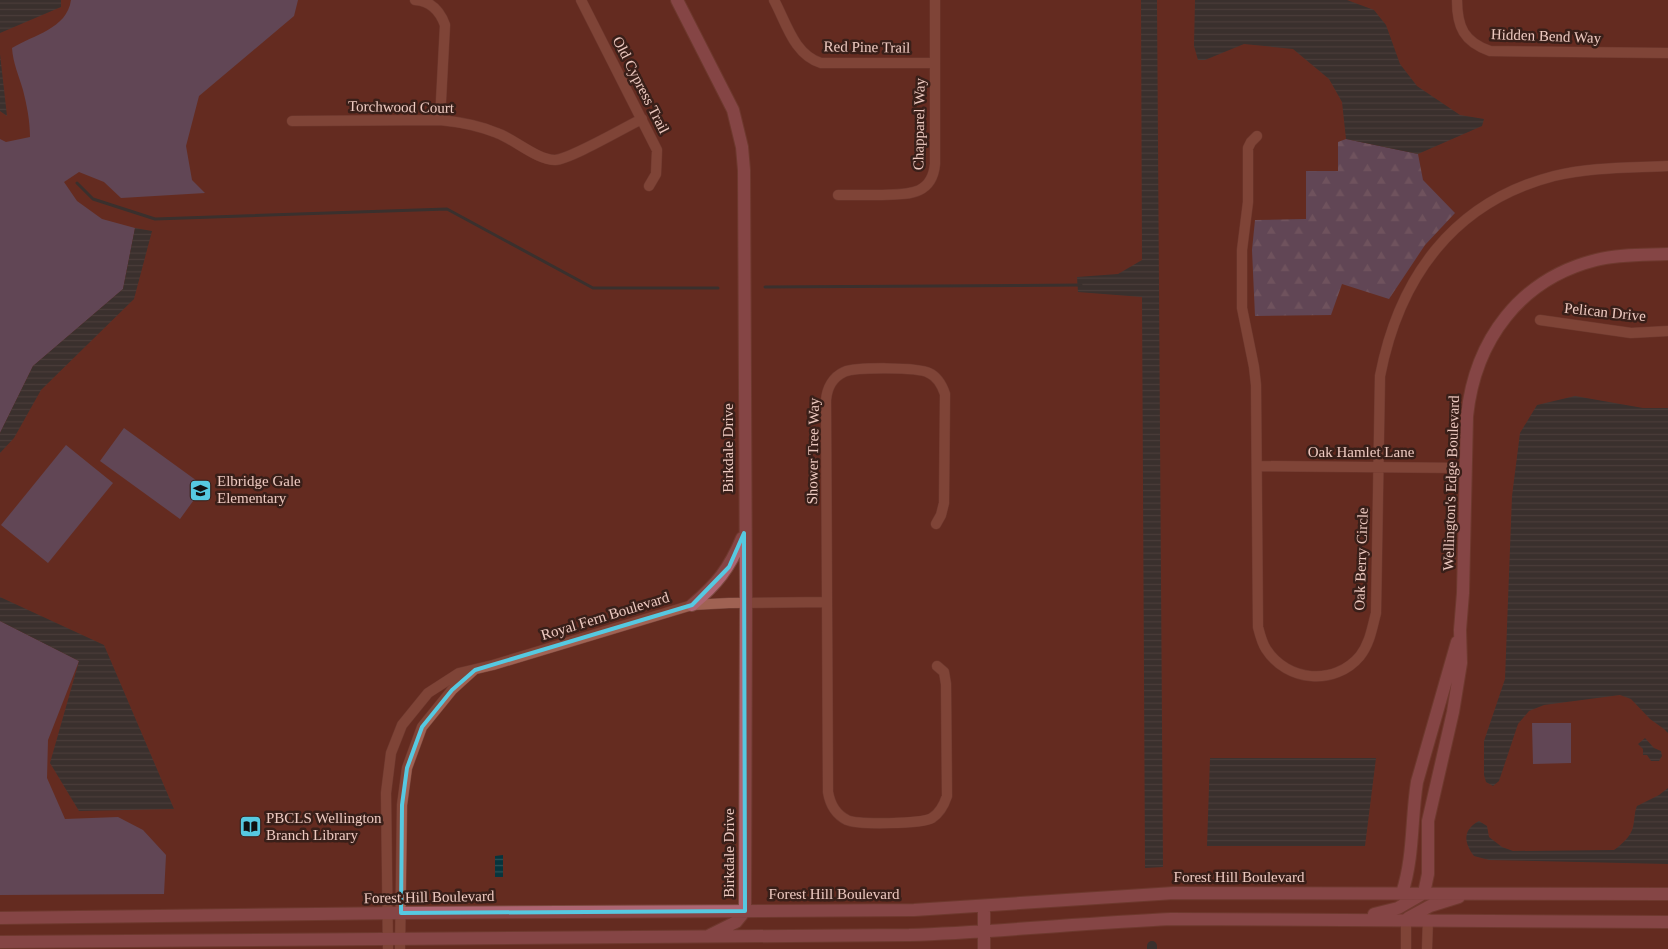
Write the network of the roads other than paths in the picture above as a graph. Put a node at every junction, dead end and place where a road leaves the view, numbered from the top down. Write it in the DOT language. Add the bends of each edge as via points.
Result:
graph roads {
  1 [pos="415,0"];
  2 [pos="581,0"];
  3 [pos="677,0"];
  4 [pos="774,0"];
  5 [pos="934,0"];
  6 [pos="1457,0"];
  7 [pos="1668,53"];
  8 [pos="935,63"];
  9 [pos="642,119"];
  10 [pos="440,120"];
  11 [pos="292,121"];
  12 [pos="1257,136"];
  13 [pos="1668,166"];
  14 [pos="650,186"];
  15 [pos="838,195"];
  16 [pos="1668,254"];
  17 [pos="1540,320"];
  18 [pos="1668,331"];
  19 [pos="1257,466"];
  20 [pos="1378,468"];
  21 [pos="1465,468"];
  22 [pos="936,524"];
  23 [pos="744,533"];
  24 [pos="746,602"];
  25 [pos="827,602"];
  26 [pos="692,605"];
  27 [pos="1460,630"];
  28 [pos="937,666"];
  29 [pos="475,670"];
  30 [pos="1402,893"];
  31 [pos="1424,893"];
  32 [pos="1471,894"];
  33 [pos="1668,894"];
  34 [pos="984,906"];
  35 [pos="745,911"];
  36 [pos="401,913"];
  37 [pos="386,914"];
  38 [pos="0,918"];
  39 [pos="1349,919"];
  40 [pos="1406,919"];
  41 [pos="1428,919"];
  42 [pos="1668,922"];
  43 [pos="984,932"];
  44 [pos="706,937"];
  45 [pos="394,939"];
  46 [pos="0,942"];
  47 [pos="984,949"];
  48 [pos="1406,949"];
  49 [pos="1428,949"];
  1 -- 10 [label="street" via="434,6 445,25"];
  2 -- 9 [label="street, Old Cypress Trail"];
  3 -- 23 [label="main road, Birkdale Drive" via="727,96 742,147"];
  4 -- 8 [label="street, Red Pine Trail" via="798,46 814,61"];
  5 -- 8 [label="street, Chapparel Way"];
  6 -- 7 [label="street, Hidden Bend Way" via="1458,18 1465,34 1471,42 1490,51"];
  8 -- 15 [label="street, Chapparel Way" via="935,164 928,183 923,189 910,194"];
  9 -- 10 [label="street, Torchwood Court" via="555,160 497,132"];
  9 -- 14 [label="street, Old Cypress Trail" via="657,150 656,174"];
  10 -- 11 [label="street, Torchwood Court"];
  12 -- 19 [label="street, Oak Berry Circle" via="1248,148 1242,308 1256,385"];
  13 -- 20 [label="street, Oak Berry Circle" via="1578,171 1530,184 1489,204 1453,231 1414,280 1401,304 1385,350 1380,376"];
  16 -- 21 [label="main road, Wellington's Edge Boulevard" via="1609,258 1579,265 1543,283 1515,306 1490,338 1474,376 1467,416"];
  17 -- 18 [label="street, Pelican Drive" via="1631,333"];
  19 -- 20 [label="street, Oak Hamlet Lane"];
  19 -- 20 [label="street, Oak Berry Circle" via="1258,627 1261,639 1282,666 1305,676 1318,677 1349,666 1359,657 1370,636 1376,613"];
  20 -- 21 [label="street, Oak Hamlet Lane"];
  21 -- 27 [label="main road, Wellington's Edge Boulevard"];
  22 -- 25 [label="street, Shower Tree Way" via="944,502 945,394 939,381 928,372 914,369 852,369 838,375 829,386 826,400"];
  23 -- 24 [label="main road, Birkdale Drive"];
  23 -- 26 [label="main road" via="724,573"];
  24 -- 25 [label="street"];
  24 -- 26 [label="street, Royal Fern Boulevard"];
  24 -- 35 [label="main road, Birkdale Drive"];
  25 -- 28 [label="street, Shower Tree Way" via="828,792 832,806 841,817 854,822 916,822 930,819 941,809 947,796 946,684 944,672"];
  26 -- 29 [label="street, Royal Fern Boulevard"];
  27 -- 30 [label="main road, Wellington's Edge Boulevard" via="1417,782 1409,870"];
  27 -- 31 [label="main road, Wellington's Edge Boulevard" via="1461,663 1453,712 1428,821 1428,874"];
  29 -- 36 [label="street, Royal Fern Boulevard" via="452,690 422,727 407,768 402,805"];
  29 -- 37 [label="street, Royal Fern Boulevard" via="459,673 428,693 402,725 391,754 386,793"];
  30 -- 31 [label="main road, Forest Hill Boulevard"];
  30 -- 34 [label="main road, Forest Hill Boulevard" via="1174,893"];
  31 -- 32 [label="main road, Forest Hill Boulevard"];
  31 -- 39 [label="main road" via="1398,908"];
  32 -- 33 [label="main road, Forest Hill Boulevard"];
  32 -- 40 [label="main road" via="1430,906"];
  34 -- 35 [label="main road, Forest Hill Boulevard" via="914,910"];
  34 -- 43 [label="main road"];
  35 -- 36 [label="main road, Forest Hill Boulevard"];
  35 -- 44 [label="main road" via="736,922"];
  36 -- 37 [label="main road, Forest Hill Boulevard"];
  36 -- 45 [label="street, Royal Fern Boulevard"];
  37 -- 38 [label="main road, Forest Hill Boulevard"];
  37 -- 45 [label="street, Royal Fern Boulevard"];
  39 -- 40 [label="main road"];
  39 -- 43 [label="main road" via="1172,918"];
  40 -- 41 [label="main road"];
  40 -- 48 [label="street"];
  41 -- 42 [label="main road"];
  41 -- 49 [label="street"];
  43 -- 44 [label="main road"];
  43 -- 47 [label="main road"];
  44 -- 45 [label="main road"];
  45 -- 46 [label="main road"];
}
